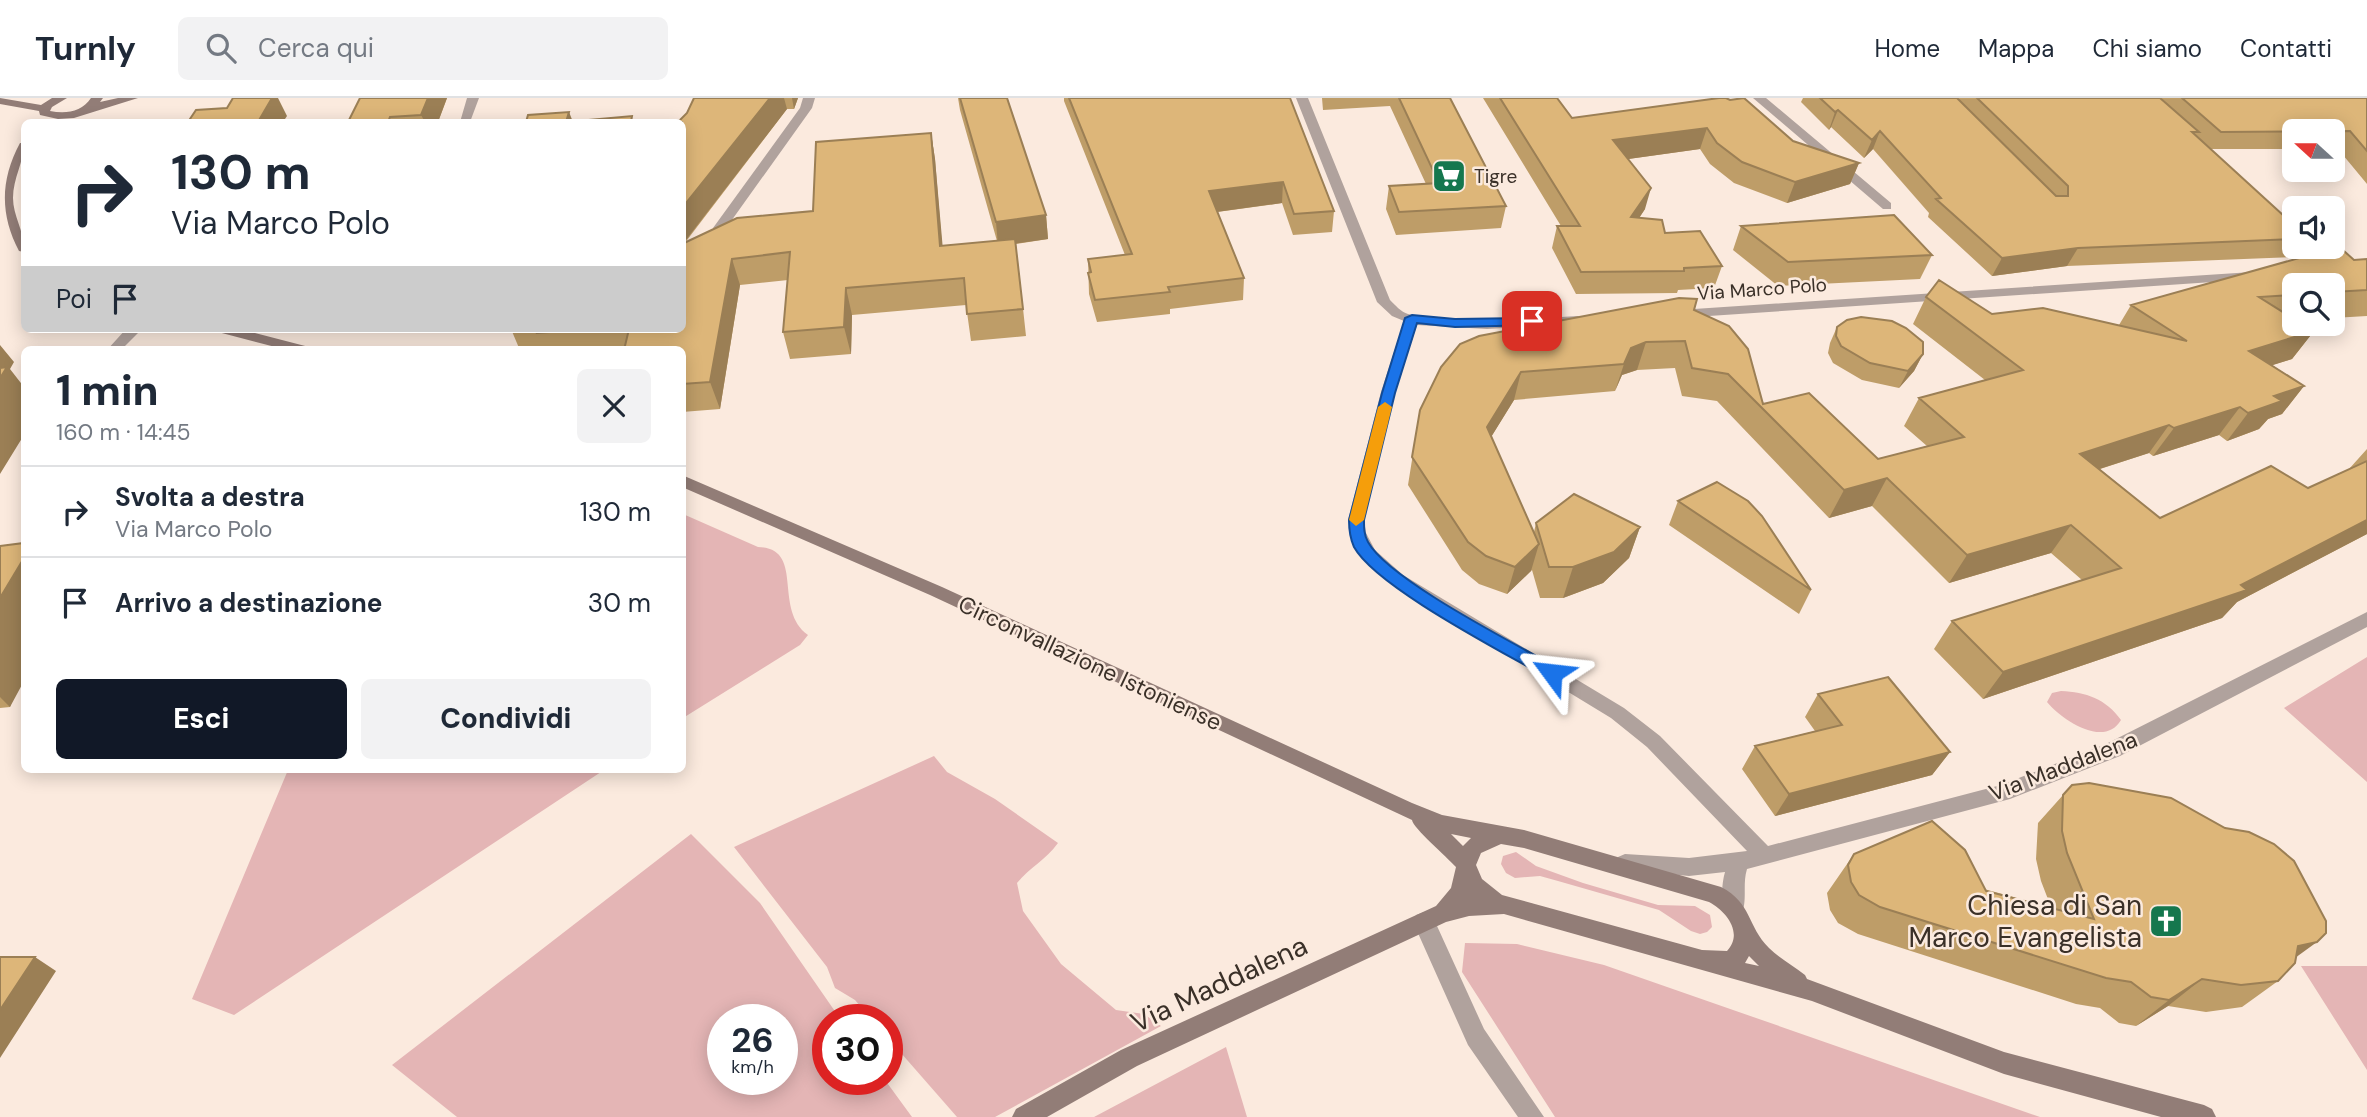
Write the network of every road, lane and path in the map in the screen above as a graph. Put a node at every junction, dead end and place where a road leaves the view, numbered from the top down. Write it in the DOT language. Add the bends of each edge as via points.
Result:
graph roads {
  1 [pos="35,98"];
  2 [pos="61,98"];
  3 [pos="97,98"];
  4 [pos="132,98"];
  5 [pos="473,98"];
  6 [pos="809,98"];
  7 [pos="1302,98"];
  8 [pos="1759,98"];
  9 [pos="3,100"];
  10 [pos="83,111"];
  11 [pos="43,115"];
  12 [pos="72,119"];
  13 [pos="466,119"];
  14 [pos="21,152"];
  15 [pos="21,177"];
  16 [pos="4,205"];
  17 [pos="1886,206"];
  18 [pos="719,228"];
  19 [pos="21,244"];
  20 [pos="2326,259"];
  21 [pos="2309,272"];
  22 [pos="2268,275"];
  23 [pos="1664,315"];
  24 [pos="1412,318"];
  25 [pos="1598,319"];
  26 [pos="130,333"];
  27 [pos="238,333"];
  28 [pos="117,346"];
  29 [pos="289,346"];
  30 [pos="686,482"];
  31 [pos="2367,620"];
  32 [pos="1405,809"];
  33 [pos="1501,835"];
  34 [pos="1763,854"];
  35 [pos="1602,861"];
  36 [pos="1739,862"];
  37 [pos="1466,867"];
  38 [pos="1734,908"];
  39 [pos="1518,910"];
  40 [pos="1433,918"];
  41 [pos="1745,931"];
  42 [pos="1702,961"];
  43 [pos="1812,991"];
  44 [pos="1024,1117"];
  45 [pos="1532,1117"];
  46 [pos="2204,1117"];
  1 -- 9 [label="main road"];
  2 -- 11 [label="main road"];
  3 -- 10 [label="main road"];
  4 -- 10 [label="main road"];
  5 -- 13 [label="street"];
  6 -- 18 [label="street"];
  7 -- 24 [label="street" via="1384,302 1399,315"];
  8 -- 17 [label="street"];
  9 -- 11 [label="main road"];
  10 -- 11 [label="main road"];
  10 -- 12 [label="main road"];
  14 -- 16 [label="main road" via="11,171"];
  15 -- 16 [label="main road"];
  16 -- 19 [label="main road" via="6,219"];
  20 -- 21 [label="street" via="2341,270"];
  22 -- 23 [label="street, Via Marco Polo"];
  24 -- 25 [label="street" via="1455,323"];
  24 -- 34 [label="street" via="1356,520 1362,546 1398,580 1572,684 1644,733"];
  26 -- 28 [label="street"];
  27 -- 29 [label="main road"];
  30 -- 32 [label="main road, Circonvallazione Istoniense" via="936,591"];
  31 -- 34 [label="street, Via Maddalena" via="2113,750 2003,793"];
  32 -- 33 [label="main road, Circonvallazione Istoniense" via="1441,823"];
  32 -- 37 [label="main road" via="1438,834"];
  33 -- 35 [label="main road, Circonvallazione Istoniense"];
  33 -- 37 [label="main road, Via Maddalena" via="1473,846"];
  34 -- 36 [label="street, Via Maddalena"];
  35 -- 36 [label="street, Via Maddalena" via="1689,867"];
  35 -- 38 [label="main road, Circonvallazione Istoniense" via="1714,894"];
  36 -- 38 [label="street" via="1732,878"];
  37 -- 39 [label="main road" via="1481,896"];
  37 -- 40 [label="main road, Via Maddalena" via="1457,901"];
  38 -- 41 [label="main road"];
  39 -- 40 [label="main road, Via Maddalena" via="1490,906"];
  39 -- 42 [label="main road"];
  40 -- 44 [label="main road, Via Maddalena" via="1129,1058"];
  40 -- 45 [label="street" via="1476,1037"];
  41 -- 42 [label="main road" via="1743,948 1735,959"];
  41 -- 43 [label="main road" via="1761,955"];
  42 -- 43 [label="main road"];
  43 -- 46 [label="main road" via="2004,1063"];
}
